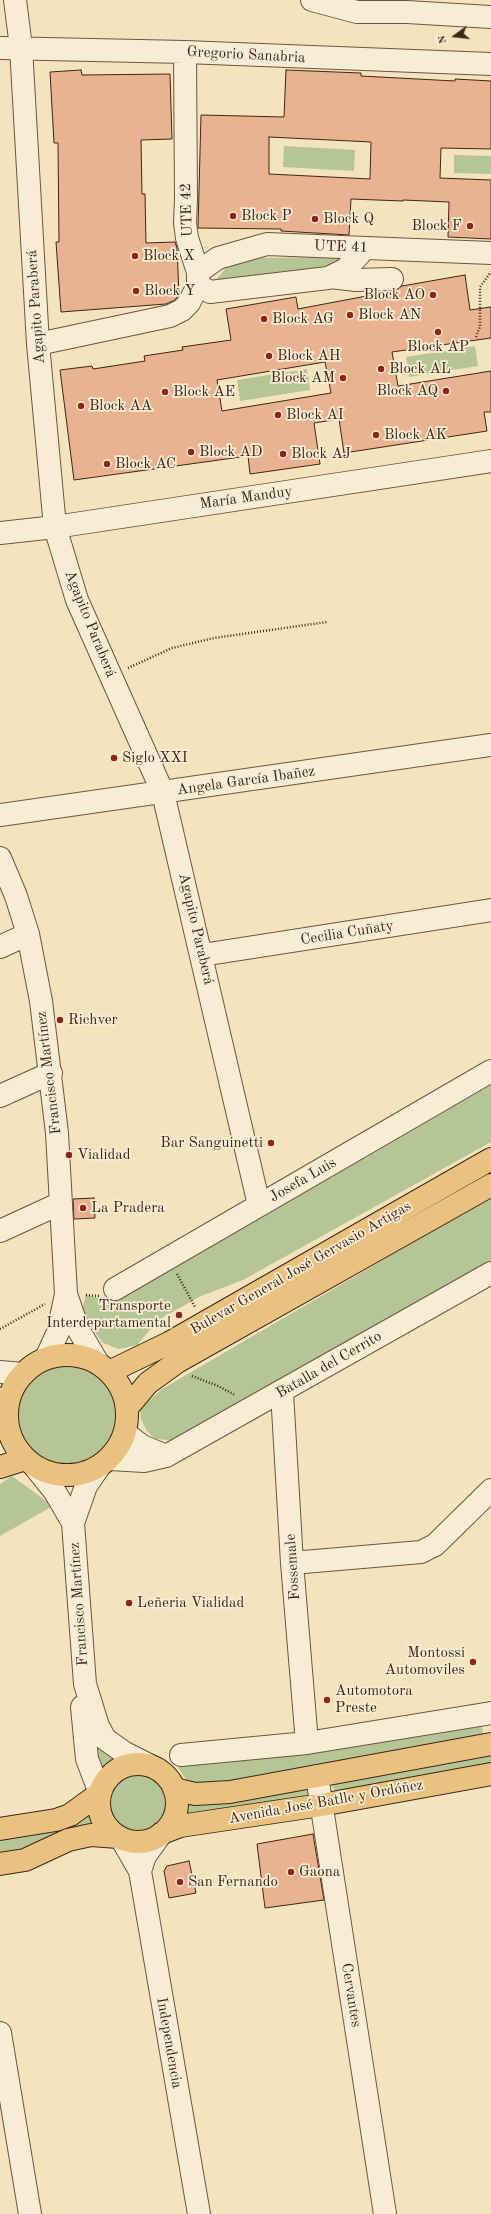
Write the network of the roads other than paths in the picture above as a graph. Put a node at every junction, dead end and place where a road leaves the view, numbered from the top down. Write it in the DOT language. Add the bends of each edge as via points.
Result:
graph roads {
  1 [pos="15,0"];
  2 [pos="312,0"];
  3 [pos="491,17"];
  4 [pos="10,47"];
  5 [pos="185,52"];
  6 [pos="491,64"];
  7 [pos="365,248"];
  8 [pos="491,253"];
  9 [pos="330,278"];
  10 [pos="198,279"];
  11 [pos="392,279"];
  12 [pos="38,344"];
  13 [pos="491,461"];
  14 [pos="55,527"];
  15 [pos="0,533"];
  16 [pos="491,745"];
  17 [pos="163,793"];
  18 [pos="0,815"];
  19 [pos="0,858"];
  20 [pos="491,910"];
  21 [pos="28,934"];
  22 [pos="0,947"];
  23 [pos="202,955"];
  24 [pos="491,1071"];
  25 [pos="51,1073"];
  26 [pos="0,1096"];
  27 [pos="491,1159"];
  28 [pos="491,1185"];
  29 [pos="61,1203"];
  30 [pos="259,1205"];
  31 [pos="0,1231"];
  32 [pos="491,1273"];
  33 [pos="115,1289"];
  34 [pos="66,1294"];
  35 [pos="46,1358"];
  36 [pos="104,1367"];
  37 [pos="0,1372"];
  38 [pos="23,1374"];
  39 [pos="282,1392"];
  40 [pos="127,1408"];
  41 [pos="4,1416"];
  42 [pos="125,1433"];
  43 [pos="166,1456"];
  44 [pos="30,1463"];
  45 [pos="104,1463"];
  46 [pos="0,1467"];
  47 [pos="491,1490"];
  48 [pos="73,1523"];
  49 [pos="292,1563"];
  50 [pos="85,1684"];
  51 [pos="491,1713"];
  52 [pos="307,1743"];
  53 [pos="491,1744"];
  54 [pos="181,1755"];
  55 [pos="149,1765"];
  56 [pos="491,1774"];
  57 [pos="317,1776"];
  58 [pos="174,1789"];
  59 [pos="100,1794"];
  60 [pos="321,1805"];
  61 [pos="0,1829"];
  62 [pos="161,1834"];
  63 [pos="120,1837"];
  64 [pos="0,1864"];
  65 [pos="140,1871"];
  66 [pos="0,2033"];
  67 [pos="30,2214"];
  68 [pos="198,2214"];
  69 [pos="384,2214"];
  1 -- 4 [label="street, Agapito Paraberá"];
  2 -- 3 [label="street" via="357,12"];
  4 -- 5 [label="street, Gregorio Sanabria"];
  4 -- 12 [label="street, Agapito Paraberá"];
  5 -- 6 [label="street, Gregorio Sanabria"];
  5 -- 10 [label="street, UTE 42" via="185,223 186,238"];
  7 -- 8 [label="street, UTE 41"];
  7 -- 9 [label="street" via="346,269"];
  7 -- 10 [label="street, UTE 41" via="267,244 218,258"];
  9 -- 10 [label="street" via="210,292"];
  9 -- 11 [label="street"];
  10 -- 12 [label="street" via="189,303 170,316"];
  12 -- 14 [label="street, Agapito Paraberá"];
  13 -- 14 [label="street, María Manduy"];
  14 -- 15 [label="street, María Manduy"];
  14 -- 17 [label="street, Agapito Paraberá" via="78,600"];
  16 -- 17 [label="street, Angela García Ibañez"];
  17 -- 18 [label="street, Angela García Ibañez"];
  17 -- 23 [label="street, Agapito Paraberá"];
  19 -- 21 [label="street, Francisco Martínez"];
  20 -- 23 [label="street, Cecilia Cuñaty"];
  21 -- 22 [label="street"];
  21 -- 25 [label="street, Francisco Martínez"];
  23 -- 30 [label="street, Agapito Paraberá"];
  24 -- 30 [label="street, Josefa Luis"];
  25 -- 26 [label="street"];
  25 -- 29 [label="street, Francisco Martínez"];
  27 -- 36 [label="main road, Bulevar General José Gervasio Artigas" via="139,1359"];
  28 -- 40 [label="main road, Bulevar General José Gervasio Artigas" via="170,1367 148,1383"];
  29 -- 31 [label="street"];
  29 -- 34 [label="street, Francisco Martínez"];
  30 -- 33 [label="street, Josefa Luis"];
  32 -- 39 [label="street, Batalla del Cerrito"];
  34 -- 35 [label="street, Francisco Martínez" via="58,1332"];
  34 -- 36 [label="street, Francisco Martínez" via="78,1329"];
  35 -- 36 [label="main road" via="73,1355"];
  35 -- 38 [label="main road"];
  36 -- 40 [label="main road" via="121,1388"];
  37 -- 38 [label="street"];
  38 -- 41 [label="main road" via="12,1389"];
  39 -- 43 [label="street, Batalla del Cerrito"];
  39 -- 49 [label="street, Fossemale"];
  40 -- 42 [label="main road"];
  41 -- 44 [label="main road" via="17,1449"];
  42 -- 43 [label="street" via="142,1446"];
  42 -- 45 [label="main road" via="119,1447"];
  43 -- 45 [label="street, Batalla del Cerrito" via="144,1462"];
  44 -- 45 [label="main road" via="48,1473 67,1476 87,1473"];
  44 -- 46 [label="main road"];
  44 -- 48 [label="street, Francisco Martínez" via="55,1492"];
  45 -- 48 [label="street, Francisco Martínez" via="86,1486"];
  47 -- 49 [label="street" via="435,1545 421,1552"];
  48 -- 50 [label="street, Francisco Martínez"];
  49 -- 52 [label="street, Fossemale"];
  50 -- 55 [label="street, Francisco Martínez" via="98,1726 105,1739"];
  50 -- 59 [label="street, Francisco Martínez" via="81,1701 87,1759"];
  51 -- 52 [label="street"];
  52 -- 54 [label="street"];
  53 -- 57 [label="main road, Avenida José Batlle y Ordóñez"];
  55 -- 58 [label="main road" via="169,1778"];
  55 -- 59 [label="main road" via="136,1763 113,1772 104,1782"];
  56 -- 60 [label="main road, Avenida José Batlle y Ordóñez"];
  57 -- 58 [label="main road, Avenida José Batlle y Ordóñez" via="211,1794 195,1794"];
  57 -- 60 [label="street, Cervantes"];
  58 -- 62 [label="main road" via="177,1801 175,1813"];
  59 -- 61 [label="main road" via="70,1815 56,1820"];
  59 -- 63 [label="main road" via="99,1810 102,1818 112,1832"];
  60 -- 62 [label="main road, Avenida José Batlle y Ordóñez" via="180,1826"];
  60 -- 69 [label="street, Cervantes"];
  62 -- 63 [label="main road" via="141,1841"];
  62 -- 65 [label="street" via="145,1856"];
  63 -- 64 [label="main road" via="91,1835 68,1840 25,1860"];
  63 -- 65 [label="street, Independencia"];
  65 -- 68 [label="street, Independencia"];
  66 -- 67 [label="street"];
}
